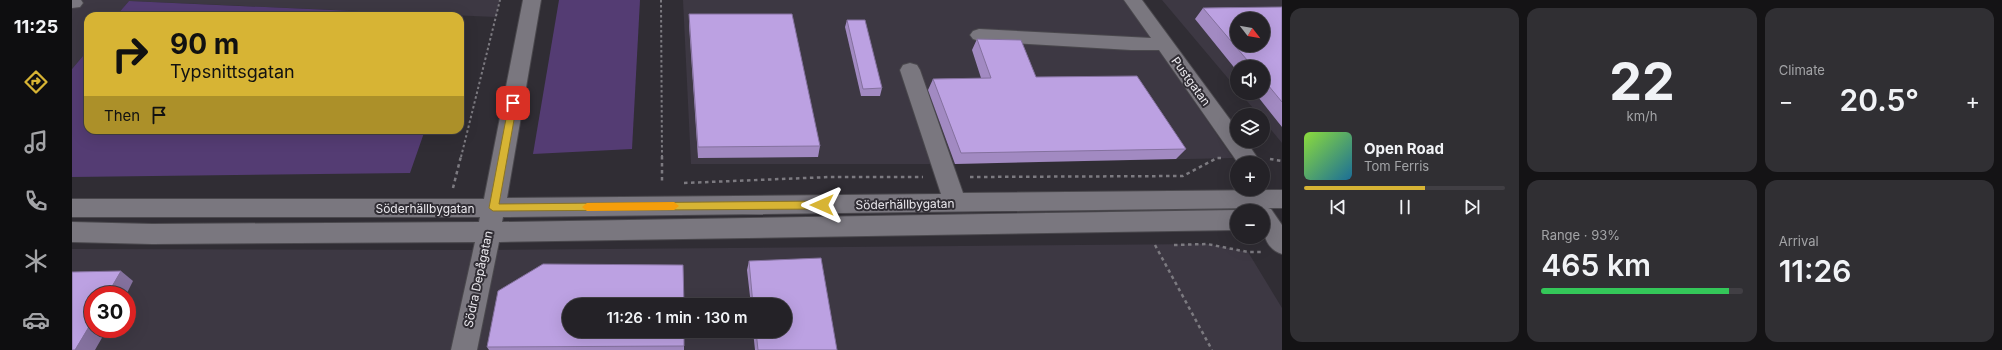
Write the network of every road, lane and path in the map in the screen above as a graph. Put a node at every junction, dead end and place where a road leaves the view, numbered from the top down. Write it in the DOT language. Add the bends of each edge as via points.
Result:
graph roads {
  1 [pos="500,0"];
  2 [pos="532,0"];
  3 [pos="662,0"];
  4 [pos="1133,0"];
  5 [pos="979,35"];
  6 [pos="1164,44"];
  7 [pos="910,70"];
  8 [pos="1245,156"];
  9 [pos="1278,160"];
  10 [pos="1282,161"];
  11 [pos="662,184"];
  12 [pos="452,191"];
  13 [pos="955,203"];
  14 [pos="1230,207"];
  15 [pos="72,208"];
  16 [pos="493,208"];
  17 [pos="1270,211"];
  18 [pos="1230,220"];
  19 [pos="72,232"];
  20 [pos="488,232"];
  21 [pos="1282,244"];
  22 [pos="1156,245"];
  23 [pos="464,350"];
  24 [pos="1212,350"];
  1 -- 12 [label="path"];
  2 -- 16 [label="street, Södra Depågatan"];
  3 -- 11 [label="path"];
  4 -- 6 [label="street, Pustgatan"];
  5 -- 6 [label="street"];
  6 -- 8 [label="street, Pustgatan"];
  7 -- 13 [label="street"];
  9 -- 10 [label="path"];
  13 -- 14 [label="street, Söderhällbygatan"];
  13 -- 16 [label="street, Söderhällbygatan"];
  15 -- 16 [label="street, Söderhällbygatan"];
  16 -- 20 [label="street, Södra Depågatan"];
  17 -- 21 [label="street"];
  18 -- 20 [label="street, Söderhällbygatan"];
  19 -- 20 [label="street, Söderhällbygatan"];
  20 -- 23 [label="street, Södra Depågatan"];
  22 -- 24 [label="path"];
}
